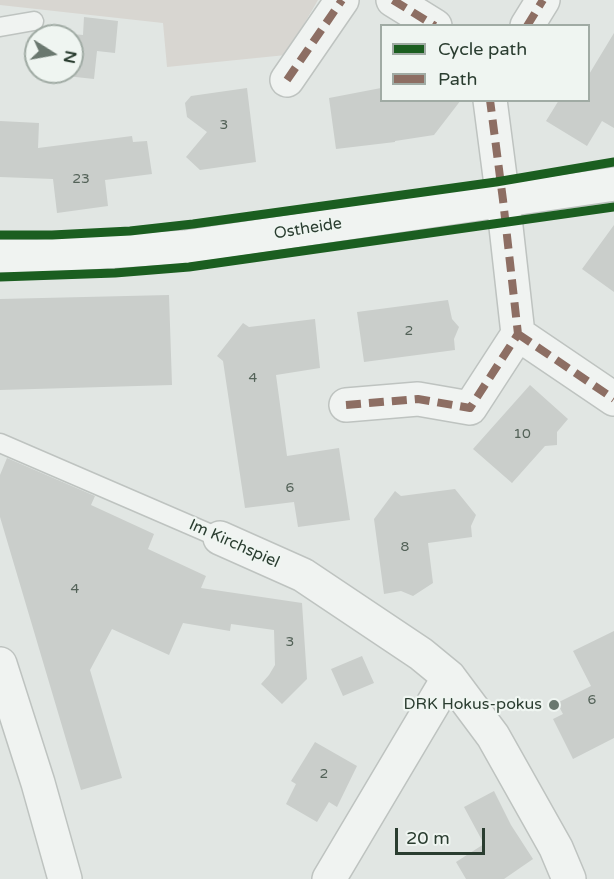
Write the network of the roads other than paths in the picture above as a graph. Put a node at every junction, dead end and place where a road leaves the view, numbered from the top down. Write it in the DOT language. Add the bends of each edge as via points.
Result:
graph roads {
  1 [pos="342,0"];
  2 [pos="393,0"];
  3 [pos="543,0"];
  4 [pos="34,21"];
  5 [pos="432,24"];
  6 [pos="528,24"];
  7 [pos="0,27"];
  8 [pos="286,80"];
  9 [pos="490,102"];
  10 [pos="614,184"];
  11 [pos="503,200"];
  12 [pos="0,256"];
  13 [pos="518,334"];
  14 [pos="614,399"];
  15 [pos="346,405"];
  16 [pos="0,443"];
  17 [pos="220,538"];
  18 [pos="0,664"];
  19 [pos="449,677"];
  20 [pos="65,879"];
  21 [pos="329,879"];
  22 [pos="569,879"];
  1 -- 8 [label="street"];
  2 -- 5 [label="street"];
  3 -- 6 [label="street"];
  4 -- 7 [label="lane"];
  9 -- 11 [label="street"];
  10 -- 11 [label="street, Ostheide"];
  11 -- 12 [label="street, Ostheide" via="185,248"];
  11 -- 13 [label="street"];
  13 -- 14 [label="street"];
  13 -- 15 [label="street" via="470,408 418,399"];
  16 -- 17 [label="lane, Im Kirchspiel"];
  17 -- 19 [label="street, Im Kirchspiel" via="303,575"];
  18 -- 20 [label="street"];
  19 -- 21 [label="street"];
  19 -- 22 [label="street, Im Kirchspiel" via="493,736 556,848"];
}
